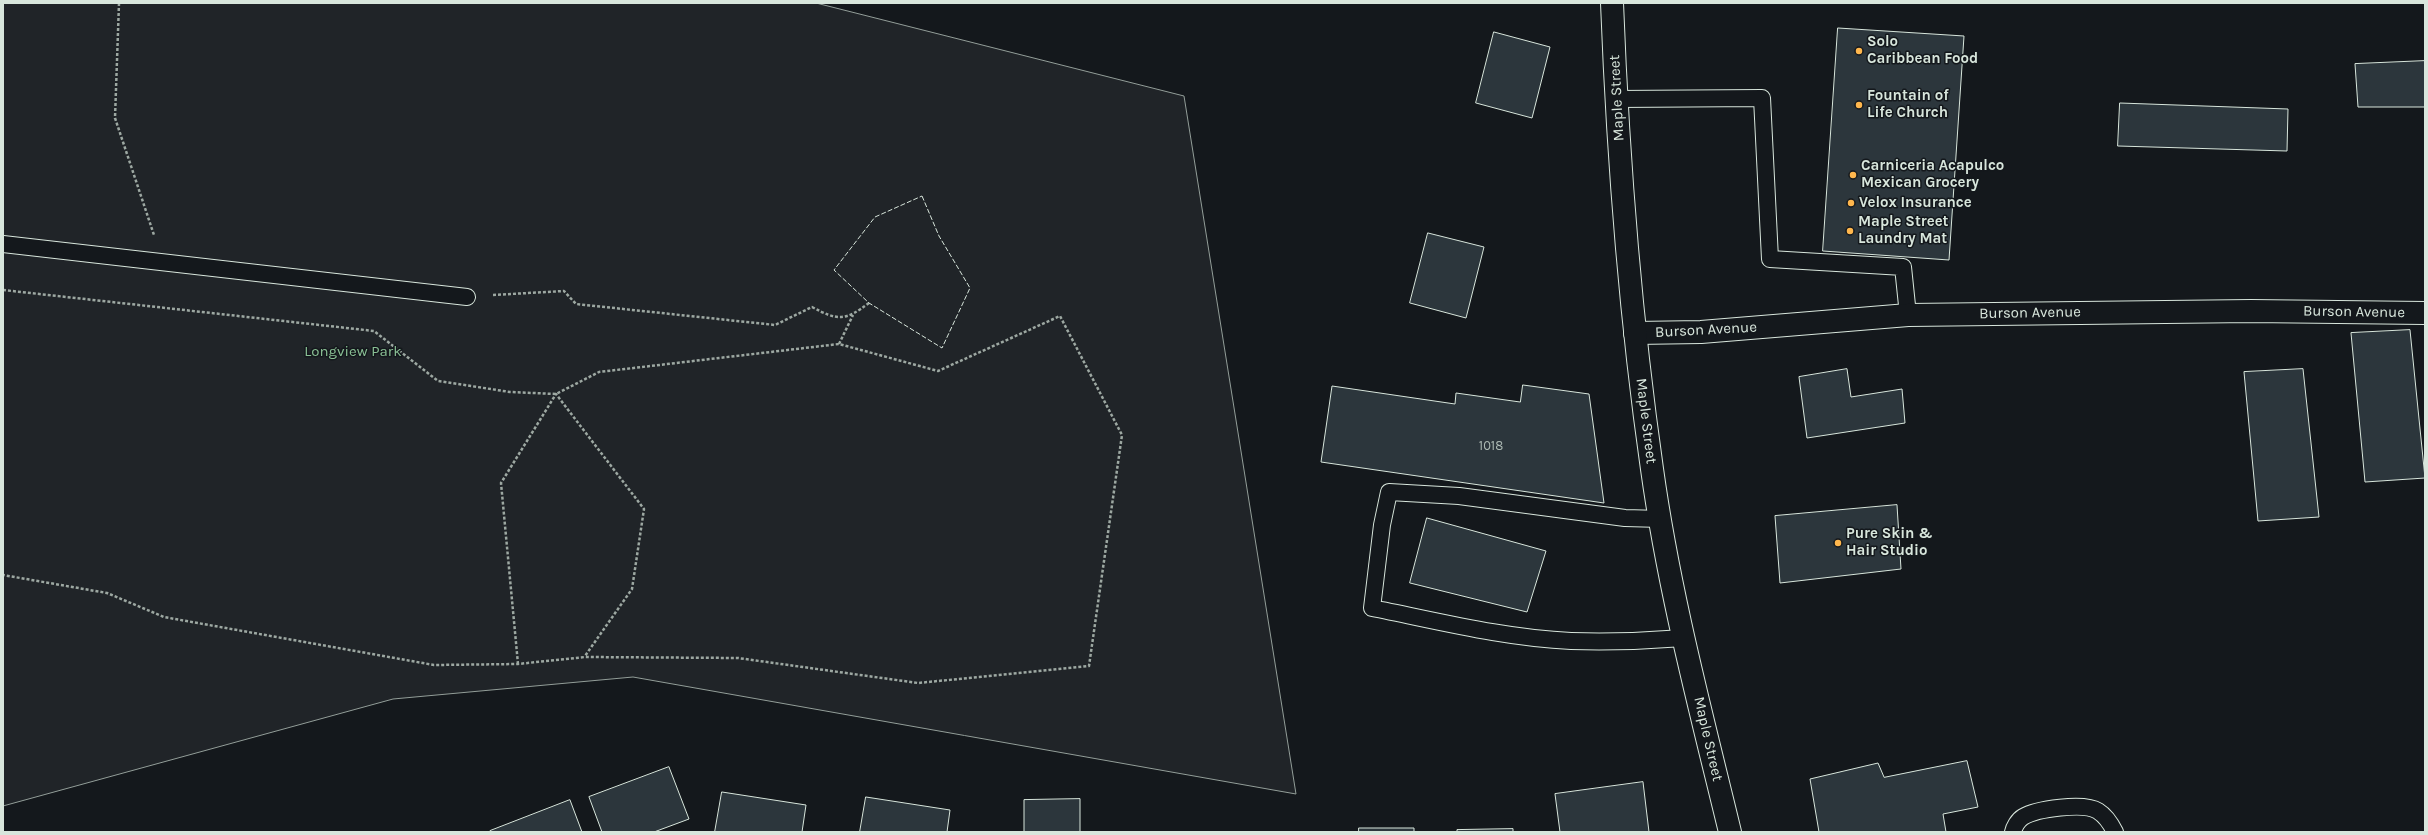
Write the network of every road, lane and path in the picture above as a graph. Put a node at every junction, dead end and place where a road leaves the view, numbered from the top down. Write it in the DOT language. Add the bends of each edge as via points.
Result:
graph roads {
  1 [pos="119,3"];
  2 [pos="1612,3"];
  3 [pos="1616,99"];
  4 [pos="3,244"];
  5 [pos="163,262"];
  6 [pos="3,290"];
  7 [pos="467,297"];
  8 [pos="869,303"];
  9 [pos="2425,313"];
  10 [pos="853,315"];
  11 [pos="1908,315"];
  12 [pos="1635,333"];
  13 [pos="839,344"];
  14 [pos="556,394"];
  15 [pos="1661,519"];
  16 [pos="3,575"];
  17 [pos="1684,638"];
  18 [pos="585,657"];
  19 [pos="518,664"];
  20 [pos="1730,832"];
  21 [pos="2013,832"];
  22 [pos="2115,832"];
  1 -- 5 [label="path" via="115,118"];
  2 -- 3 [label="main road, Maple Street"];
  3 -- 11 [label="lane" via="1762,98 1770,259 1903,268"];
  3 -- 12 [label="main road, Maple Street"];
  4 -- 5 [label="lane"];
  5 -- 7 [label="lane"];
  6 -- 14 [label="path" via="374,330 438,381 510,392"];
  7 -- 10 [label="path" via="564,291 576,304 775,325 812,307 832,318"];
  8 -- 10 [label="path"];
  9 -- 11 [label="main road, Burson Avenue" via="2243,311"];
  10 -- 13 [label="path"];
  11 -- 12 [label="main road, Burson Avenue" via="1701,332"];
  12 -- 15 [label="main road, Maple Street" via="1652,471"];
  13 -- 14 [label="path" via="599,372"];
  13 -- 18 [label="path" via="938,371 1060,316 1122,435 1089,666 918,683 738,658"];
  14 -- 18 [label="path" via="644,509 632,589"];
  14 -- 19 [label="path" via="501,483"];
  15 -- 17 [label="main road, Maple Street"];
  15 -- 17 [label="lane" via="1625,518 1459,496 1389,492 1382,525 1372,608 1481,630 1570,641 1649,641"];
  16 -- 19 [label="path" via="107,593 164,617 434,665"];
  17 -- 20 [label="main road, Maple Street"];
  18 -- 19 [label="path"];
  21 -- 22 [label="lane" via="2021,818 2032,813 2083,806 2097,810 2109,821"];
}
